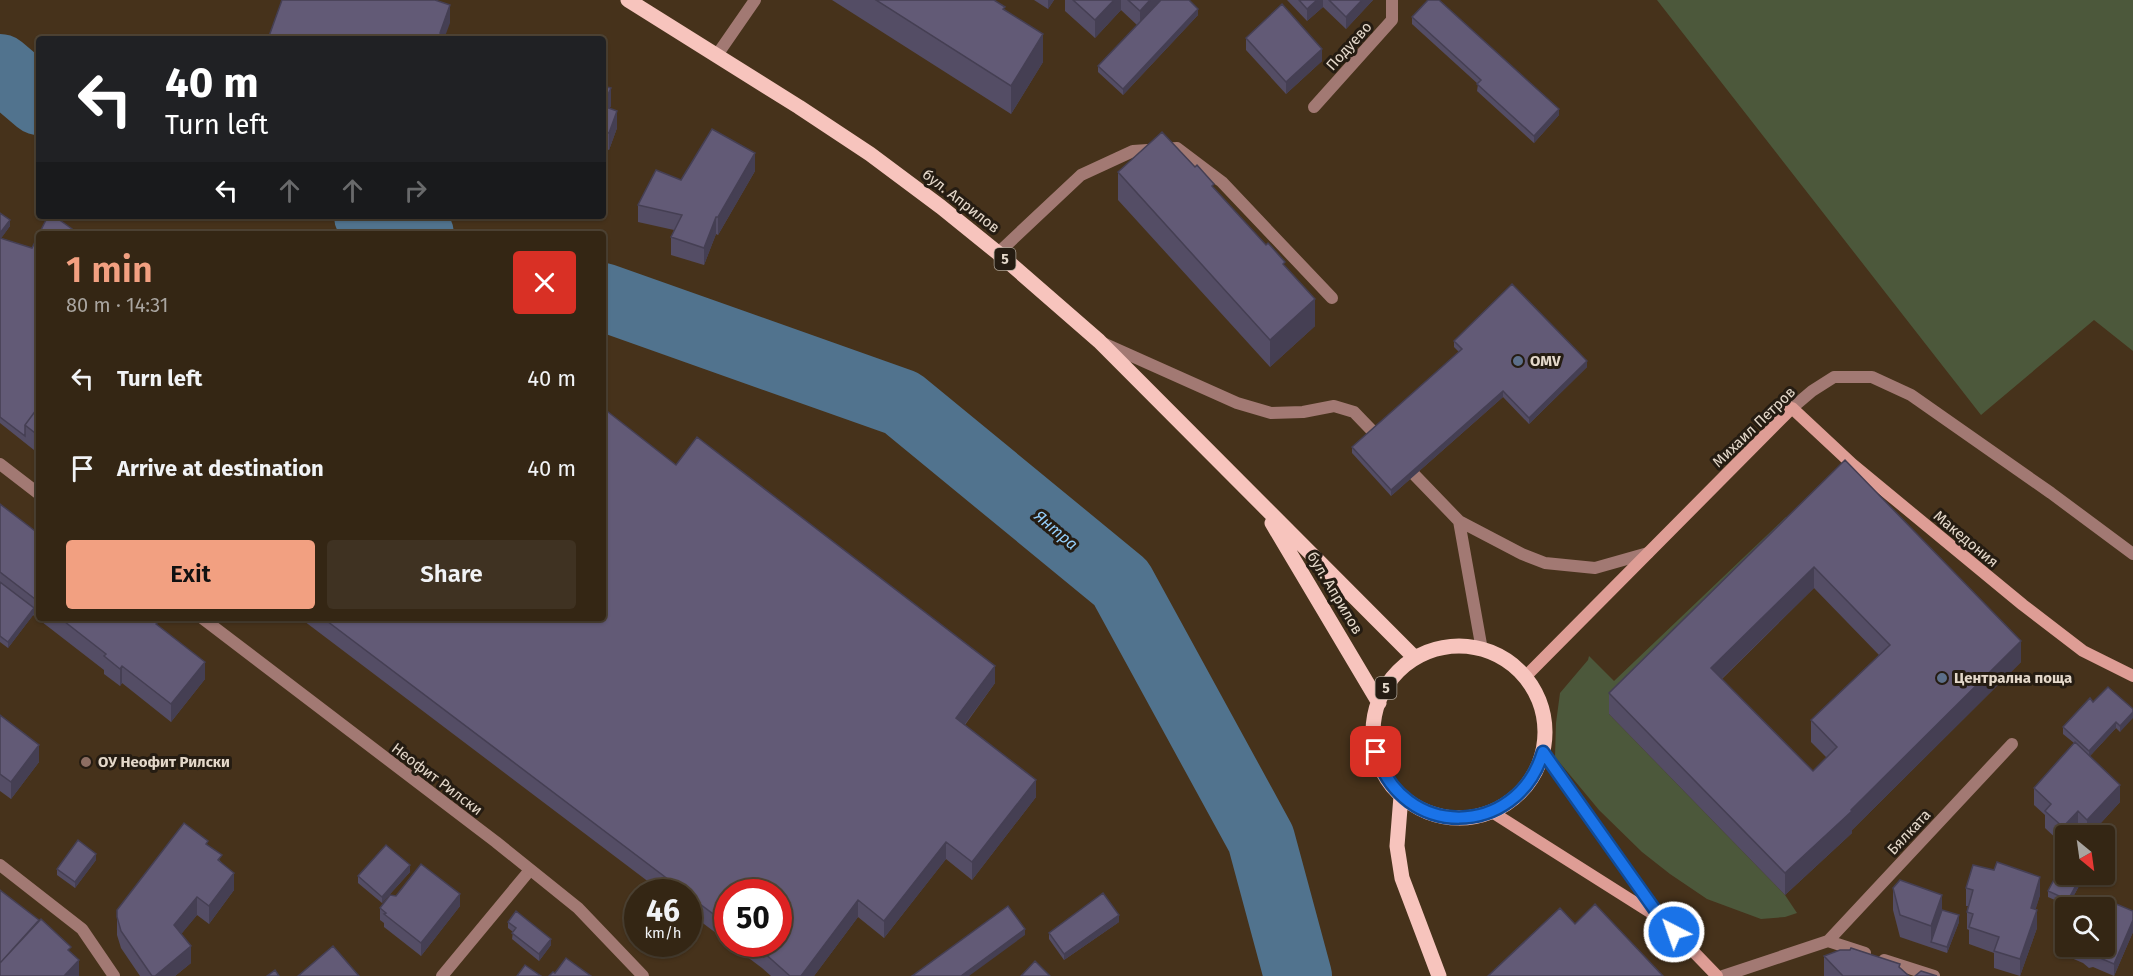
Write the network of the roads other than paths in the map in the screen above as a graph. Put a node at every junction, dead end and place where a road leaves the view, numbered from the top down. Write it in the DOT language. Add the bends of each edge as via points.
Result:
graph roads {
  1 [pos="628,0"];
  2 [pos="755,0"];
  3 [pos="1392,0"];
  4 [pos="717,55"];
  5 [pos="1314,107"];
  6 [pos="998,253"];
  7 [pos="1332,298"];
  8 [pos="1098,341"];
  9 [pos="1792,408"];
  10 [pos="0,464"];
  11 [pos="36,492"];
  12 [pos="1260,502"];
  13 [pos="1459,521"];
  14 [pos="1648,553"];
  15 [pos="2133,554"];
  16 [pos="206,621"];
  17 [pos="1482,650"];
  18 [pos="1415,658"];
  19 [pos="2133,676"];
  20 [pos="1525,677"];
  21 [pos="1379,703"];
  22 [pos="2012,744"];
  23 [pos="1543,752"];
  24 [pos="1401,795"];
  25 [pos="1492,812"];
  26 [pos="0,865"];
  27 [pos="530,870"];
  28 [pos="1660,917"];
  29 [pos="1828,941"];
  30 [pos="114,976"];
  31 [pos="442,976"];
  32 [pos="643,976"];
  33 [pos="1439,976"];
  34 [pos="1717,976"];
  35 [pos="1723,976"];
  36 [pos="1934,976"];
  1 -- 4 [label="main road, бул. Априлов / 5"];
  2 -- 4 [label="street"];
  3 -- 5 [label="street, Подуево" via="1392,20"];
  4 -- 6 [label="main road, бул. Априлов / 5" via="870,154"];
  6 -- 7 [label="street" via="1081,175 1133,151 1177,148 1222,182"];
  6 -- 8 [label="main road, бул. Априлов / 5"];
  8 -- 12 [label="main road, бул. Априлов / 5"];
  8 -- 13 [label="street" via="1260,410 1303,412 1334,406 1354,412"];
  9 -- 14 [label="main road, Михаил Петров"];
  9 -- 15 [label="street, Михаил Петров" via="1834,377 1872,377 1911,395"];
  9 -- 19 [label="main road, Македония" via="1852,464 2023,605 2083,651"];
  10 -- 11 [label="street"];
  12 -- 18 [label="main road, бул. Априлов / 5"];
  12 -- 21 [label="main road, бул. Априлов / 5"];
  13 -- 14 [label="street" via="1545,563 1595,568"];
  13 -- 17 [label="street"];
  14 -- 20 [label="main road, Михаил Петров"];
  16 -- 27 [label="street, Неофит Рилски"];
  17 -- 18 [label="main road, 5" via="1454,646"];
  17 -- 20 [label="main road, 5" via="1505,660"];
  18 -- 21 [label="main road, 5" via="1393,677"];
  20 -- 23 [label="main road, 5" via="1543,712"];
  21 -- 24 [label="main road, 5" via="1373,727 1376,752 1385,776"];
  22 -- 29 [label="street, Бялката"];
  23 -- 25 [label="main road, 5" via="1525,788"];
  23 -- 28 [label="main road"];
  24 -- 25 [label="main road, 5" via="1423,810 1450,818"];
  24 -- 33 [label="main road" via="1397,846 1400,870"];
  25 -- 28 [label="main road"];
  26 -- 30 [label="street" via="82,929"];
  27 -- 31 [label="street"];
  27 -- 32 [label="street, Неофит Рилски" via="578,908"];
  28 -- 34 [label="main road"];
  29 -- 35 [label="street"];
  29 -- 36 [label="street"];
}
